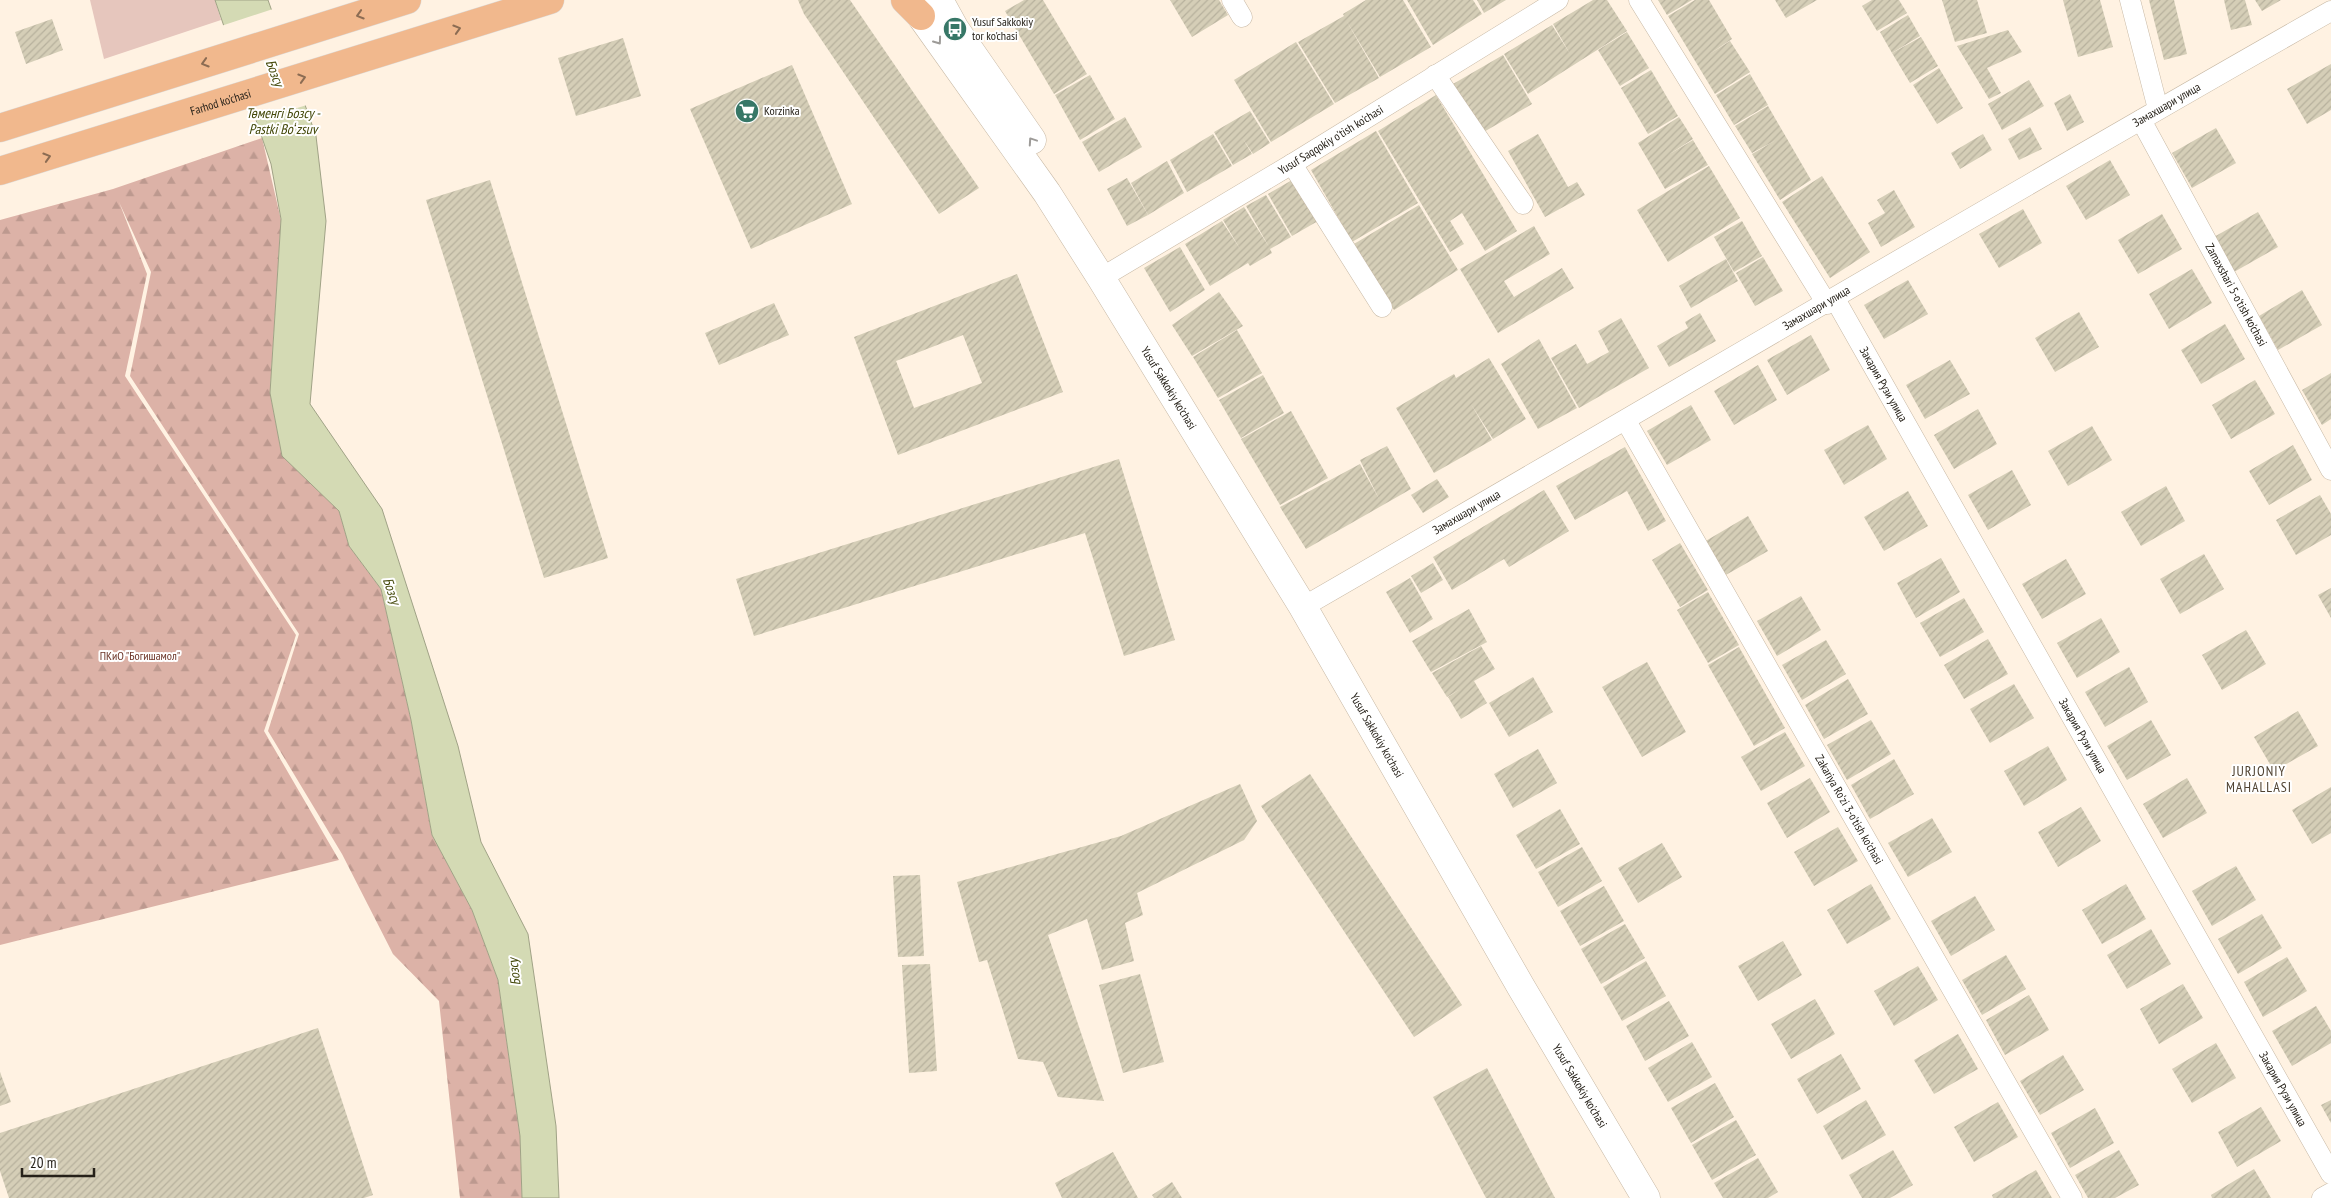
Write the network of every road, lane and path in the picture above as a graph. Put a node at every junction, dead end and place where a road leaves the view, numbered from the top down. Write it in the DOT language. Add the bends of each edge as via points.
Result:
graph roads {
  1 [pos="407,0"];
  2 [pos="550,0"];
  3 [pos="1558,0"];
  4 [pos="1640,0"];
  5 [pos="2130,0"];
  6 [pos="919,4"];
  7 [pos="2331,11"];
  8 [pos="1435,75"];
  9 [pos="2158,109"];
  10 [pos="2141,120"];
  11 [pos="0,128"];
  12 [pos="1292,164"];
  13 [pos="0,171"];
  14 [pos="1523,204"];
  15 [pos="1101,278"];
  16 [pos="1831,302"];
  17 [pos="1382,307"];
  18 [pos="1626,421"];
  19 [pos="2331,470"];
  20 [pos="1303,606"];
  21 [pos="2331,1174"];
  22 [pos="2331,1193"];
  23 [pos="1646,1198"];
  24 [pos="2072,1198"];
  25 [pos="2322,1198"];
  1 -- 11 [label="main road, one-way"];
  13 -- 2 [label="main road, Farhod ko'chasi, one-way"];
  3 -- 8 [label="street, Yusuf Saqqokiy o'tish ko'chasi"];
  4 -- 16 [label="street, Закария Рузи улица"];
  5 -- 9 [label="street"];
  6 -- 15 [label="main road, Yusuf Sakkokiy ko'chasi"];
  7 -- 9 [label="street, Замахшари улица"];
  8 -- 12 [label="street, Yusuf Saqqokiy o'tish ko'chasi"];
  8 -- 14 [label="street"];
  9 -- 10 [label="street, Замахшари улица"];
  10 -- 16 [label="street, Замахшари улица"];
  10 -- 19 [label="street, Zamaxshari 5-o'tish ko'chasi"];
  12 -- 15 [label="street, Yusuf Saqqokiy o'tish ko'chasi"];
  12 -- 17 [label="street"];
  15 -- 20 [label="main road, Yusuf Sakkokiy ko'chasi"];
  16 -- 18 [label="street, Замахшари улица"];
  16 -- 21 [label="street, Закария Рузи улица"];
  18 -- 20 [label="street, Замахшари улица"];
  18 -- 24 [label="street, Zakariya Ro'zi 3-o'tish ko'chasi"];
  20 -- 23 [label="main road, Yusuf Sakkokiy ko'chasi"];
  22 -- 25 [label="street"];
}
